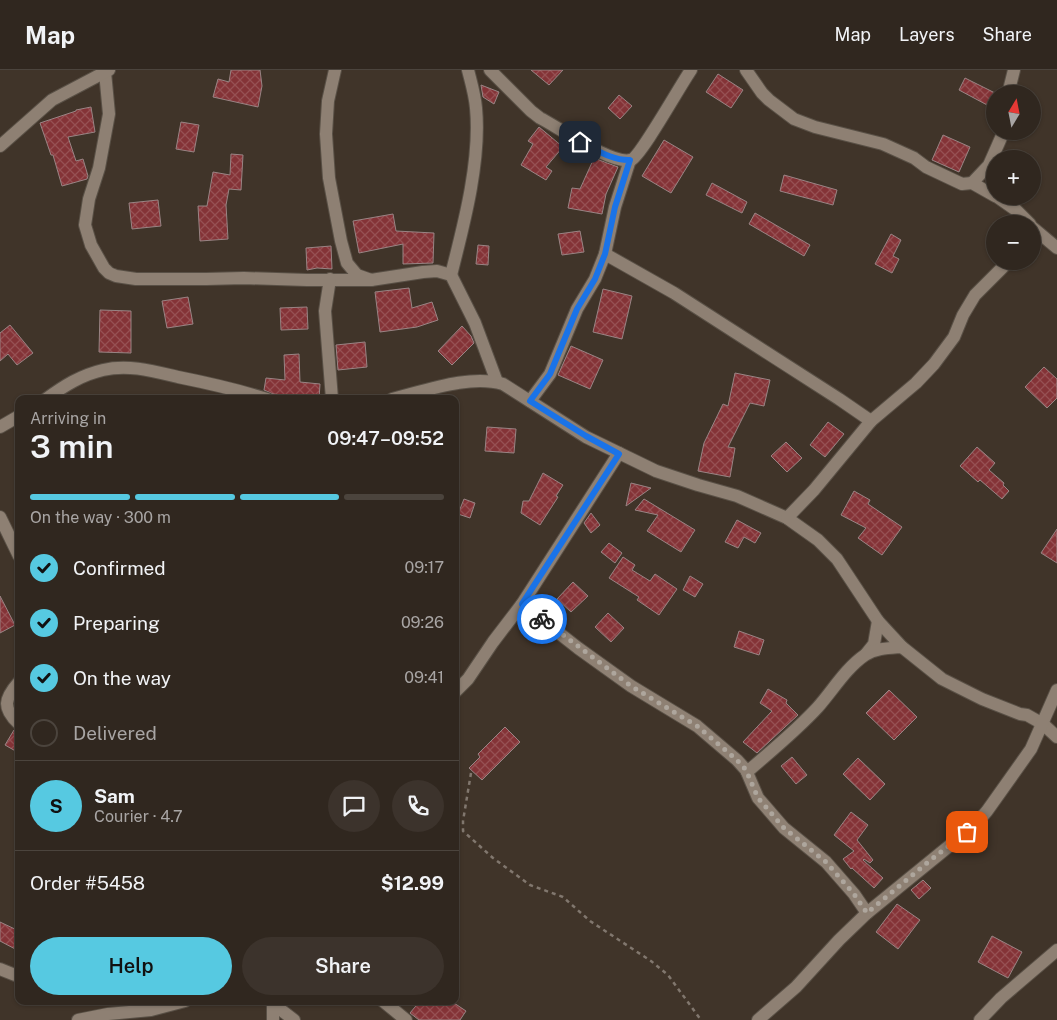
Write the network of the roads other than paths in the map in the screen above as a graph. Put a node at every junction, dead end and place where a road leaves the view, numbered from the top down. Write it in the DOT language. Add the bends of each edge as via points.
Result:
graph roads {
  1 [pos="335,70"];
  2 [pos="468,70"];
  3 [pos="490,70"];
  4 [pos="691,70"];
  5 [pos="746,70"];
  6 [pos="1014,70"];
  7 [pos="107,71"];
  8 [pos="1010,85"];
  9 [pos="1000,140"];
  10 [pos="0,146"];
  11 [pos="630,160"];
  12 [pos="972,183"];
  13 [pos="986,191"];
  14 [pos="1008,205"];
  15 [pos="1021,215"];
  16 [pos="1041,237"];
  17 [pos="1057,248"];
  18 [pos="605,254"];
  19 [pos="1000,270"];
  20 [pos="451,275"];
  21 [pos="330,279"];
  22 [pos="371,280"];
  23 [pos="497,382"];
  24 [pos="52,395"];
  25 [pos="252,395"];
  26 [pos="332,395"];
  27 [pos="408,395"];
  28 [pos="530,401"];
  29 [pos="15,418"];
  30 [pos="871,421"];
  31 [pos="0,427"];
  32 [pos="619,454"];
  33 [pos="0,517"];
  34 [pos="787,518"];
  35 [pos="15,548"];
  36 [pos="522,604"];
  37 [pos="878,621"];
  38 [pos="902,647"];
  39 [pos="866,654"];
  40 [pos="15,687"];
  41 [pos="459,688"];
  42 [pos="1057,690"];
  43 [pos="15,720"];
  44 [pos="1043,724"];
  45 [pos="1057,737"];
  46 [pos="746,772"];
  47 [pos="867,913"];
  48 [pos="1057,950"];
  49 [pos="0,969"];
  50 [pos="15,975"];
  51 [pos="170,1005"];
  52 [pos="273,1005"];
  53 [pos="276,1005"];
  54 [pos="388,1005"];
  55 [pos="78,1020"];
  56 [pos="272,1020"];
  57 [pos="294,1020"];
  58 [pos="406,1020"];
  59 [pos="758,1020"];
  60 [pos="980,1020"];
  1 -- 22 [label="street" via="328,101 326,134 329,178 347,263 357,275"];
  2 -- 20 [label="street" via="475,99 477,129 468,199"];
  3 -- 11 [label="street" via="540,118 604,154"];
  4 -- 11 [label="street" via="645,145"];
  5 -- 12 [label="street" via="762,93 794,119 883,144 962,184"];
  6 -- 8 [label="street"];
  7 -- 10 [label="street" via="52,100"];
  7 -- 21 [label="street" via="109,114 100,168 84,222 95,253 109,273 136,279"];
  9 -- 12 [label="street" via="989,165"];
  11 -- 18 [label="street"];
  12 -- 13 [label="street"];
  14 -- 15 [label="street"];
  16 -- 17 [label="street"];
  18 -- 28 [label="street" via="577,309 550,374"];
  18 -- 30 [label="street" via="698,308"];
  19 -- 30 [label="street" via="975,295 954,337 934,364"];
  20 -- 22 [label="street" via="437,271"];
  20 -- 23 [label="street" via="476,323"];
  21 -- 22 [label="street"];
  21 -- 26 [label="street" via="325,311"];
  23 -- 27 [label="street" via="453,384"];
  23 -- 28 [label="street"];
  24 -- 25 [label="street" via="77,378 121,367"];
  28 -- 32 [label="street"];
  29 -- 31 [label="street"];
  30 -- 34 [label="street"];
  32 -- 34 [label="street" via="698,486 737,496"];
  32 -- 36 [label="street"];
  33 -- 35 [label="street"];
  34 -- 37 [label="street" via="818,540 837,559"];
  36 -- 41 [label="street"];
  36 -- 46 [label="street" via="631,686 697,726 737,760"];
  37 -- 38 [label="street"];
  37 -- 39 [label="street" via="874,644"];
  38 -- 39 [label="street" via="883,648"];
  38 -- 44 [label="street" via="942,679 982,699 1027,714"];
  39 -- 46 [label="street" via="797,730"];
  40 -- 43 [label="street" via="7,698 6,706"];
  42 -- 44 [label="street"];
  44 -- 45 [label="street"];
  44 -- 47 [label="street" via="1031,749 975,825"];
  46 -- 47 [label="street" via="758,798 778,821 826,862"];
  47 -- 59 [label="street" via="796,987"];
  48 -- 60 [label="street"];
  49 -- 50 [label="street"];
  51 -- 55 [label="street"];
  52 -- 56 [label="street"];
  53 -- 57 [label="street"];
  54 -- 58 [label="street"];
}
